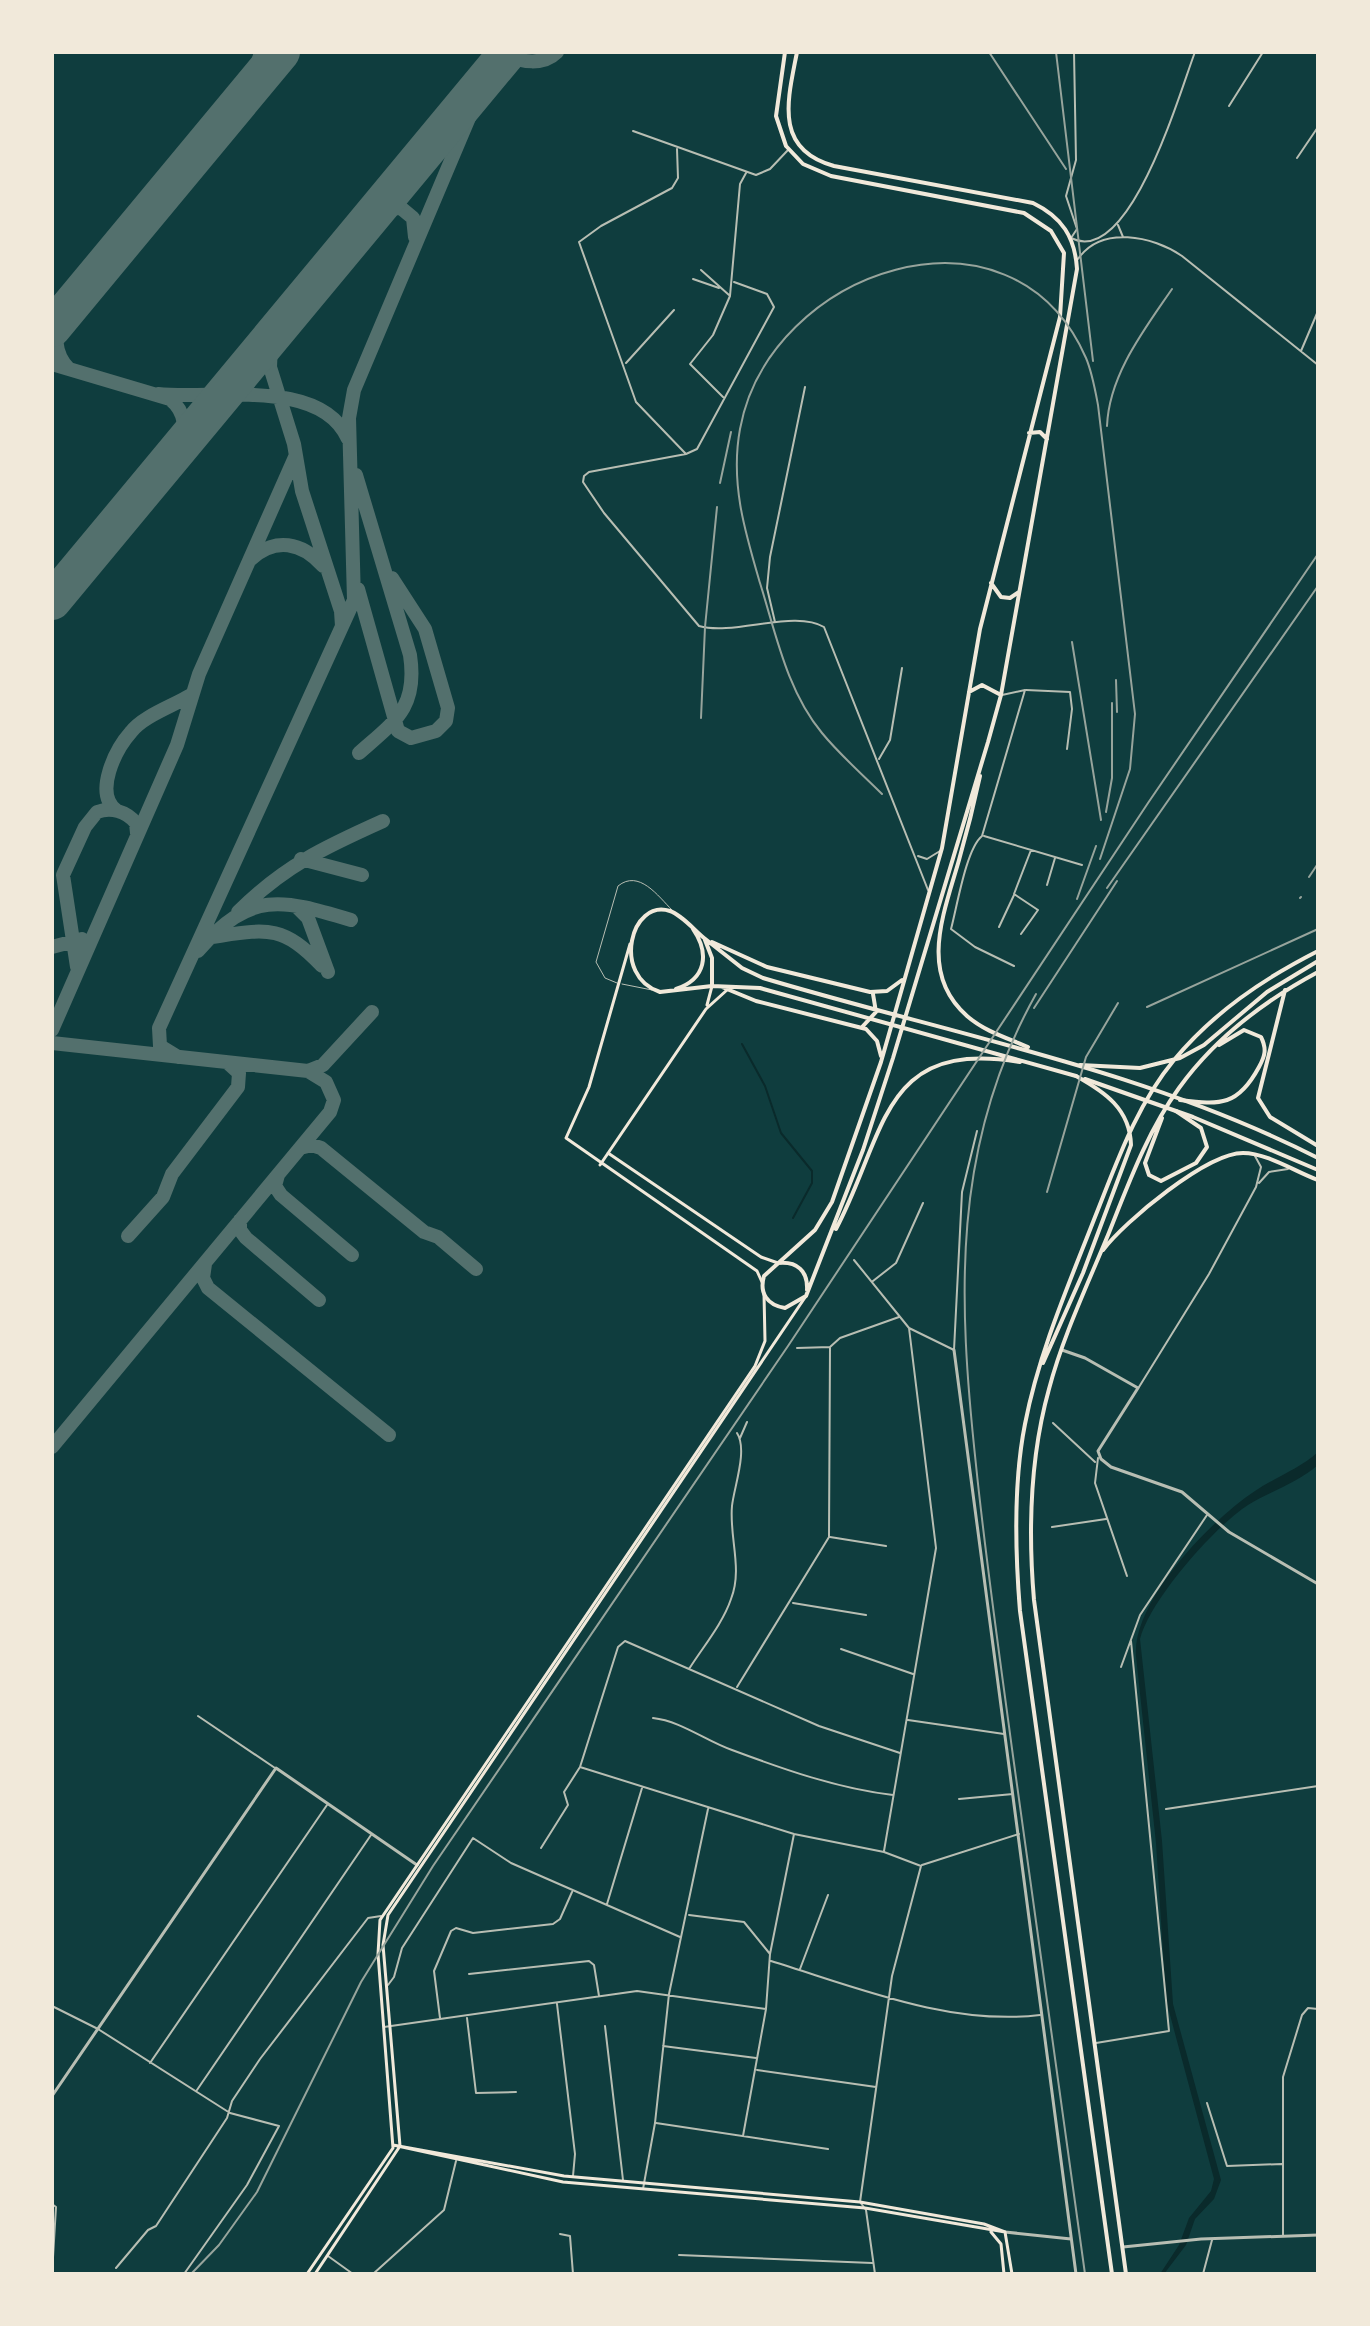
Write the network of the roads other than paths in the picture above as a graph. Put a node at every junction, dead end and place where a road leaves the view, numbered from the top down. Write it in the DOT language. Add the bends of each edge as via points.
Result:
graph roads {
  1 [pos="785,52"];
  2 [pos="797,52"];
  3 [pos="1074,52"];
  4 [pos="1195,52"];
  5 [pos="1263,52"];
  6 [pos="1229,106"];
  7 [pos="1318,127"];
  8 [pos="633,131"];
  9 [pos="677,149"];
  10 [pos="788,150"];
  11 [pos="1297,158"];
  12 [pos="746,173"];
  13 [pos="899,178"];
  14 [pos="897,187"];
  15 [pos="1119,223"];
  16 [pos="1071,238"];
  17 [pos="1124,238"];
  18 [pos="1097,241"];
  19 [pos="1076,262"];
  20 [pos="701,270"];
  21 [pos="693,279"];
  22 [pos="734,282"];
  23 [pos="721,288"];
  24 [pos="730,296"];
  25 [pos="674,310"];
  26 [pos="1318,311"];
  27 [pos="1056,338"];
  28 [pos="1066,340"];
  29 [pos="1301,351"];
  30 [pos="624,365"];
  31 [pos="1318,365"];
  32 [pos="805,387"];
  33 [pos="724,398"];
  34 [pos="1029,433"];
  35 [pos="1048,441"];
  36 [pos="686,454"];
  37 [pos="991,580"];
  38 [pos="1020,591"];
  39 [pos="775,623"];
  40 [pos="902,668"];
  41 [pos="1025,690"];
  42 [pos="1018,692"];
  43 [pos="1001,695"];
  44 [pos="966,696"];
  45 [pos="1021,701"];
  46 [pos="988,742"];
  47 [pos="1067,749"];
  48 [pos="878,760"];
  49 [pos="982,836"];
  50 [pos="942,848"];
  51 [pos="1031,850"];
  52 [pos="915,852"];
  53 [pos="1055,857"];
  54 [pos="1082,865"];
  55 [pos="1047,885"];
  56 [pos="928,894"];
  57 [pos="1014,894"];
  58 [pos="677,914"];
  59 [pos="999,927"];
  60 [pos="693,929"];
  61 [pos="1021,934"];
  62 [pos="704,938"];
  63 [pos="631,941"];
  64 [pos="1318,951"];
  65 [pos="1318,961"];
  66 [pos="1014,966"];
  67 [pos="1318,972"];
  68 [pos="906,974"];
  69 [pos="619,983"];
  70 [pos="733,985"];
  71 [pos="712,986"];
  72 [pos="720,986"];
  73 [pos="727,990"];
  74 [pos="1285,990"];
  75 [pos="660,992"];
  76 [pos="870,992"];
  77 [pos="706,1009"];
  78 [pos="861,1027"];
  79 [pos="1045,1054"];
  80 [pos="1204,1057"];
  81 [pos="881,1062"];
  82 [pos="1080,1065"];
  83 [pos="1040,1066"];
  84 [pos="1076,1076"];
  85 [pos="1180,1100"];
  86 [pos="1167,1105"];
  87 [pos="1176,1111"];
  88 [pos="977,1131"];
  89 [pos="1318,1146"];
  90 [pos="608,1153"];
  91 [pos="1252,1154"];
  92 [pos="1318,1158"];
  93 [pos="600,1165"];
  94 [pos="1289,1169"];
  95 [pos="1318,1170"];
  96 [pos="1318,1180"];
  97 [pos="1256,1187"];
  98 [pos="923,1203"];
  99 [pos="698,1214"];
  100 [pos="690,1226"];
  101 [pos="828,1245"];
  102 [pos="1100,1254"];
  103 [pos="854,1260"];
  104 [pos="778,1263"];
  105 [pos="873,1281"];
  106 [pos="762,1282"];
  107 [pos="764,1294"];
  108 [pos="806,1296"];
  109 [pos="900,1317"];
  110 [pos="909,1328"];
  111 [pos="1049,1346"];
  112 [pos="830,1347"];
  113 [pos="797,1348"];
  114 [pos="954,1350"];
  115 [pos="1062,1350"];
  116 [pos="1138,1388"];
  117 [pos="747,1422"];
  118 [pos="1053,1423"];
  119 [pos="737,1433"];
  120 [pos="740,1438"];
  121 [pos="1098,1459"];
  122 [pos="1208,1514"];
  123 [pos="1107,1519"];
  124 [pos="1052,1527"];
  125 [pos="829,1537"];
  126 [pos="886,1546"];
  127 [pos="1127,1576"];
  128 [pos="1318,1584"];
  129 [pos="792,1603"];
  130 [pos="866,1615"];
  131 [pos="1131,1641"];
  132 [pos="841,1649"];
  133 [pos="1121,1667"];
  134 [pos="689,1669"];
  135 [pos="915,1675"];
  136 [pos="736,1689"];
  137 [pos="198,1716"];
  138 [pos="653,1718"];
  139 [pos="907,1719"];
  140 [pos="1004,1734"];
  141 [pos="901,1754"];
  142 [pos="580,1767"];
  143 [pos="276,1768"];
  144 [pos="1318,1786"];
  145 [pos="642,1787"];
  146 [pos="1013,1794"];
  147 [pos="894,1795"];
  148 [pos="959,1799"];
  149 [pos="328,1804"];
  150 [pos="708,1808"];
  151 [pos="1166,1809"];
  152 [pos="372,1834"];
  153 [pos="794,1834"];
  154 [pos="1019,1834"];
  155 [pos="541,1848"];
  156 [pos="884,1852"];
  157 [pos="418,1866"];
  158 [pos="921,1866"];
  159 [pos="572,1891"];
  160 [pos="828,1895"];
  161 [pos="607,1904"];
  162 [pos="688,1915"];
  163 [pos="382,1916"];
  164 [pos="680,1937"];
  165 [pos="770,1954"];
  166 [pos="769,1961"];
  167 [pos="800,1970"];
  168 [pos="469,1974"];
  169 [pos="386,1988"];
  170 [pos="669,1994"];
  171 [pos="599,1997"];
  172 [pos="889,1997"];
  173 [pos="557,2004"];
  174 [pos="52,2006"];
  175 [pos="766,2009"];
  176 [pos="1318,2009"];
  177 [pos="1040,2015"];
  178 [pos="467,2017"];
  179 [pos="441,2020"];
  180 [pos="605,2026"];
  181 [pos="387,2027"];
  182 [pos="98,2029"];
  183 [pos="1094,2043"];
  184 [pos="662,2046"];
  185 [pos="758,2058"];
  186 [pos="150,2063"];
  187 [pos="755,2070"];
  188 [pos="876,2087"];
  189 [pos="196,2091"];
  190 [pos="516,2092"];
  191 [pos="52,2096"];
  192 [pos="1207,2103"];
  193 [pos="230,2113"];
  194 [pos="655,2123"];
  195 [pos="743,2136"];
  196 [pos="393,2145"];
  197 [pos="400,2146"];
  198 [pos="828,2149"];
  199 [pos="456,2158"];
  200 [pos="1284,2164"];
  201 [pos="564,2176"];
  202 [pos="573,2177"];
  203 [pos="563,2182"];
  204 [pos="623,2183"];
  205 [pos="643,2187"];
  206 [pos="860,2202"];
  207 [pos="52,2204"];
  208 [pos="865,2208"];
  209 [pos="991,2232"];
  210 [pos="1005,2232"];
  211 [pos="560,2234"];
  212 [pos="1318,2235"];
  213 [pos="1283,2236"];
  214 [pos="1213,2238"];
  215 [pos="1071,2239"];
  216 [pos="1123,2247"];
  217 [pos="1109,2250"];
  218 [pos="679,2255"];
  219 [pos="327,2256"];
  220 [pos="874,2263"];
  221 [pos="116,2268"];
  222 [pos="52,2274"];
  223 [pos="184,2274"];
  224 [pos="307,2274"];
  225 [pos="315,2274"];
  226 [pos="353,2274"];
  227 [pos="373,2274"];
  228 [pos="573,2274"];
  229 [pos="875,2274"];
  230 [pos="1004,2274"];
  231 [pos="1012,2274"];
  232 [pos="1076,2274"];
  233 [pos="1112,2274"];
  234 [pos="1126,2274"];
  235 [pos="1203,2274"];
  1 -- 10 [label="main road" via="775,110"];
  2 -- 13 [label="main road" via="787,114 798,144 829,165"];
  3 -- 16 [label="street" via="1076,160 1066,196 1077,229"];
  4 -- 15 [label="street" via="1135,203"];
  5 -- 6 [label="street"];
  7 -- 11 [label="street"];
  8 -- 9 [label="street"];
  9 -- 12 [label="street"];
  9 -- 30 [label="street" via="678,178 672,188 579,242"];
  10 -- 12 [label="street" via="764,173"];
  10 -- 14 [label="main road" via="819,172"];
  12 -- 22 [label="street" via="740,184"];
  13 -- 14 [label="main road"];
  13 -- 16 [label="main road" via="1033,203 1056,217"];
  14 -- 27 [label="main road" via="1017,210 1046,226 1065,259"];
  15 -- 17 [label="street"];
  15 -- 18 [label="street"];
  16 -- 18 [label="street"];
  16 -- 19 [label="main road"];
  17 -- 18 [label="street"];
  17 -- 29 [label="street" via="1142,238 1172,249"];
  18 -- 19 [label="street"];
  19 -- 28 [label="main road"];
  20 -- 23 [label="street"];
  21 -- 23 [label="street"];
  22 -- 24 [label="street"];
  22 -- 33 [label="street" via="767,294 774,307"];
  23 -- 24 [label="street"];
  24 -- 33 [label="street" via="713,335 690,364"];
  25 -- 30 [label="street"];
  26 -- 29 [label="street"];
  27 -- 28 [label="main road"];
  27 -- 34 [label="main road"];
  28 -- 35 [label="main road"];
  29 -- 31 [label="street"];
  30 -- 36 [label="street" via="637,404"];
  32 -- 39 [label="street" via="770,557 767,588"];
  33 -- 36 [label="street" via="697,449"];
  34 -- 35 [label="main road" via="1040,432"];
  34 -- 37 [label="main road"];
  35 -- 38 [label="main road"];
  36 -- 39 [label="street" via="594,470 583,482 699,626"];
  37 -- 38 [label="main road" via="1001,597"];
  37 -- 44 [label="main road"];
  38 -- 43 [label="main road"];
  39 -- 48 [label="street" via="815,622 825,628"];
  40 -- 48 [label="street" via="890,740"];
  41 -- 42 [label="street"];
  41 -- 45 [label="street"];
  41 -- 47 [label="street" via="1070,692"];
  42 -- 43 [label="street"];
  42 -- 45 [label="street"];
  43 -- 44 [label="main road" via="980,685"];
  43 -- 46 [label="main road"];
  44 -- 50 [label="main road"];
  45 -- 49 [label="street"];
  46 -- 79 [label="main road" via="938,938 942,979 972,1020"];
  46 -- 101 [label="main road" via="893,1058"];
  48 -- 52 [label="street"];
  49 -- 51 [label="street"];
  49 -- 66 [label="street" via="975,841 951,931"];
  50 -- 52 [label="street" via="927,859"];
  50 -- 56 [label="main road"];
  51 -- 53 [label="street"];
  51 -- 57 [label="street"];
  52 -- 56 [label="street"];
  53 -- 54 [label="street"];
  53 -- 55 [label="street"];
  56 -- 68 [label="main road"];
  57 -- 59 [label="street"];
  57 -- 61 [label="street" via="1038,910"];
  58 -- 60 [label="main road"];
  58 -- 63 [label="main road" via="652,912"];
  58 -- 69 [label="lane" via="642,882 619,884 596,962 605,978"];
  60 -- 62 [label="main road"];
  60 -- 75 [label="main road" via="703,951 702,972 688,985"];
  62 -- 71 [label="main road" via="712,958"];
  62 -- 76 [label="main road" via="767,967"];
  62 -- 79 [label="main road" via="750,973"];
  63 -- 69 [label="main road"];
  63 -- 75 [label="main road" via="630,960 637,975"];
  64 -- 111 [label="main road" via="1229,1006 1160,1079 1130,1130"];
  65 -- 82 [label="main road" via="1180,1058 1140,1068"];
  67 -- 74 [label="main road"];
  68 -- 76 [label="main road" via="892,990"];
  68 -- 81 [label="main road"];
  69 -- 75 [label="lane"];
  69 -- 93 [label="main road" via="589,1087 565,1134"];
  70 -- 72 [label="main road"];
  70 -- 73 [label="main road"];
  70 -- 83 [label="main road"];
  71 -- 72 [label="main road"];
  71 -- 75 [label="main road"];
  71 -- 77 [label="main road"];
  72 -- 73 [label="main road"];
  73 -- 77 [label="main road"];
  73 -- 78 [label="main road"];
  74 -- 80 [label="main road"];
  74 -- 89 [label="main road" via="1258,1098 1270,1117"];
  76 -- 78 [label="main road" via="876,997 876,1012"];
  77 -- 90 [label="main road"];
  78 -- 81 [label="main road" via="877,1041"];
  79 -- 82 [label="main road"];
  80 -- 85 [label="main road" via="1244,1030 1264,1044 1251,1082 1237,1096 1215,1104"];
  80 -- 86 [label="main road"];
  81 -- 104 [label="main road" via="828,1212"];
  82 -- 85 [label="main road"];
  83 -- 84 [label="main road"];
  83 -- 101 [label="main road" via="966,1057 918,1073 895,1100"];
  84 -- 87 [label="main road"];
  84 -- 111 [label="main road" via="1117,1105 1131,1139 1127,1162"];
  85 -- 92 [label="main road"];
  86 -- 87 [label="main road" via="1145,1159 1146,1170 1156,1179 1171,1179 1206,1150 1201,1128"];
  86 -- 102 [label="main road"];
  87 -- 95 [label="main road"];
  88 -- 114 [label="street" via="962,1192"];
  90 -- 93 [label="main road"];
  90 -- 99 [label="main road"];
  91 -- 94 [label="main road"];
  91 -- 97 [label="street" via="1261,1164"];
  91 -- 102 [label="main road" via="1230,1154 1212,1162 1128,1220"];
  93 -- 100 [label="main road"];
  94 -- 96 [label="main road"];
  94 -- 97 [label="street" via="1269,1172"];
  97 -- 116 [label="street"];
  98 -- 105 [label="street" via="896,1263"];
  99 -- 100 [label="main road"];
  99 -- 104 [label="main road"];
  100 -- 106 [label="main road" via="757,1271"];
  101 -- 108 [label="main road"];
  102 -- 115 [label="main road"];
  103 -- 105 [label="street"];
  104 -- 106 [label="main road" via="765,1272"];
  104 -- 108 [label="main road" via="793,1264 803,1272"];
  105 -- 109 [label="street"];
  106 -- 107 [label="main road"];
  107 -- 108 [label="main road" via="781,1307"];
  107 -- 157 [label="main road" via="765,1341 755,1366"];
  108 -- 157 [label="main road"];
  109 -- 110 [label="street"];
  109 -- 112 [label="street" via="840,1338"];
  110 -- 114 [label="street"];
  110 -- 135 [label="street" via="936,1548"];
  111 -- 115 [label="main road"];
  111 -- 217 [label="main road" via="1022,1448 1019,1594"];
  112 -- 113 [label="street"];
  112 -- 125 [label="street"];
  114 -- 140 [label="street"];
  115 -- 116 [label="street"];
  115 -- 183 [label="main road" via="1035,1464 1033,1582"];
  116 -- 121 [label="street"];
  117 -- 120 [label="street"];
  118 -- 121 [label="street"];
  119 -- 120 [label="street"];
  120 -- 134 [label="street" via="731,1510 736,1583 731,1602"];
  121 -- 122 [label="street" via="1173,1486"];
  121 -- 123 [label="street" via="1095,1483"];
  122 -- 128 [label="street"];
  122 -- 131 [label="street" via="1140,1615"];
  123 -- 124 [label="street"];
  123 -- 127 [label="street"];
  125 -- 126 [label="street"];
  125 -- 129 [label="street"];
  129 -- 130 [label="street"];
  129 -- 136 [label="street"];
  131 -- 133 [label="street"];
  131 -- 183 [label="street" via="1169,2031"];
  132 -- 135 [label="street"];
  134 -- 136 [label="street"];
  134 -- 142 [label="street" via="625,1641 618,1647"];
  135 -- 139 [label="street"];
  136 -- 141 [label="street" via="819,1726"];
  137 -- 143 [label="street"];
  138 -- 147 [label="street" via="675,1721 733,1751 864,1792"];
  139 -- 140 [label="street"];
  139 -- 141 [label="street"];
  140 -- 146 [label="street"];
  141 -- 147 [label="street"];
  142 -- 145 [label="street"];
  142 -- 155 [label="street" via="564,1792 568,1805"];
  143 -- 149 [label="street"];
  143 -- 182 [label="street"];
  144 -- 151 [label="street"];
  145 -- 150 [label="street"];
  145 -- 161 [label="street"];
  146 -- 148 [label="street"];
  146 -- 154 [label="street"];
  147 -- 156 [label="street"];
  149 -- 152 [label="street"];
  149 -- 186 [label="street"];
  150 -- 153 [label="street"];
  150 -- 162 [label="street"];
  152 -- 157 [label="street"];
  152 -- 189 [label="street"];
  153 -- 156 [label="street"];
  153 -- 165 [label="street"];
  154 -- 158 [label="street"];
  154 -- 177 [label="street"];
  156 -- 158 [label="street"];
  157 -- 163 [label="main road"];
  157 -- 169 [label="main road" via="383,1933"];
  158 -- 172 [label="street"];
  159 -- 161 [label="street"];
  159 -- 169 [label="street" via="511,1863 473,1838 409,1935"];
  159 -- 179 [label="street" via="553,1924 451,1931 434,1971"];
  160 -- 167 [label="street"];
  161 -- 164 [label="street"];
  162 -- 164 [label="street"];
  162 -- 165 [label="street" via="744,1922"];
  163 -- 181 [label="main road" via="377,1936"];
  163 -- 193 [label="street" via="368,1918 332,1963 260,2059 232,2101"];
  164 -- 170 [label="street"];
  165 -- 166 [label="street"];
  166 -- 167 [label="street"];
  166 -- 175 [label="street"];
  167 -- 172 [label="street"];
  168 -- 171 [label="street" via="589,1961"];
  169 -- 181 [label="main road"];
  170 -- 171 [label="street" via="637,1991"];
  170 -- 175 [label="street"];
  170 -- 184 [label="street"];
  171 -- 173 [label="street"];
  172 -- 177 [label="street" via="989,2018"];
  172 -- 188 [label="street"];
  173 -- 178 [label="street"];
  173 -- 202 [label="street" via="575,2154"];
  174 -- 182 [label="street"];
  175 -- 185 [label="street"];
  176 -- 200 [label="street" via="1308,2008 1302,2015 1283,2077"];
  177 -- 215 [label="street"];
  178 -- 179 [label="street"];
  178 -- 190 [label="street" via="476,2093"];
  179 -- 181 [label="street"];
  180 -- 204 [label="street"];
  181 -- 196 [label="main road"];
  181 -- 197 [label="main road"];
  182 -- 186 [label="street"];
  182 -- 191 [label="street"];
  183 -- 216 [label="main road"];
  184 -- 185 [label="street"];
  184 -- 194 [label="street"];
  185 -- 187 [label="street"];
  186 -- 189 [label="street"];
  187 -- 188 [label="street"];
  187 -- 195 [label="street"];
  188 -- 206 [label="street"];
  189 -- 193 [label="street"];
  192 -- 200 [label="street" via="1227,2166"];
  193 -- 221 [label="street" via="156,2226"];
  193 -- 223 [label="street" via="279,2126 247,2185"];
  194 -- 195 [label="street"];
  194 -- 205 [label="street"];
  195 -- 198 [label="street"];
  196 -- 197 [label="main road"];
  196 -- 224 [label="main road"];
  197 -- 199 [label="main road"];
  197 -- 219 [label="main road"];
  199 -- 201 [label="main road"];
  199 -- 203 [label="main road"];
  199 -- 227 [label="street" via="445,2208"];
  200 -- 213 [label="street"];
  201 -- 202 [label="main road"];
  201 -- 203 [label="main road"];
  202 -- 204 [label="main road"];
  203 -- 205 [label="main road"];
  204 -- 205 [label="main road"];
  205 -- 206 [label="main road"];
  205 -- 208 [label="main road"];
  206 -- 208 [label="street"];
  206 -- 210 [label="main road"];
  207 -- 222 [label="street"];
  208 -- 209 [label="main road"];
  208 -- 220 [label="street"];
  209 -- 210 [label="main road"];
  209 -- 230 [label="main road" via="1001,2244"];
  210 -- 215 [label="street"];
  210 -- 231 [label="main road"];
  211 -- 228 [label="street" via="570,2236"];
  212 -- 213 [label="street"];
  213 -- 214 [label="street"];
  214 -- 216 [label="street"];
  214 -- 235 [label="street"];
  215 -- 232 [label="street"];
  216 -- 217 [label="main road"];
  216 -- 234 [label="main road"];
  217 -- 233 [label="main road"];
  218 -- 220 [label="street"];
  219 -- 225 [label="main road"];
  219 -- 226 [label="street"];
  220 -- 229 [label="street"];
}
